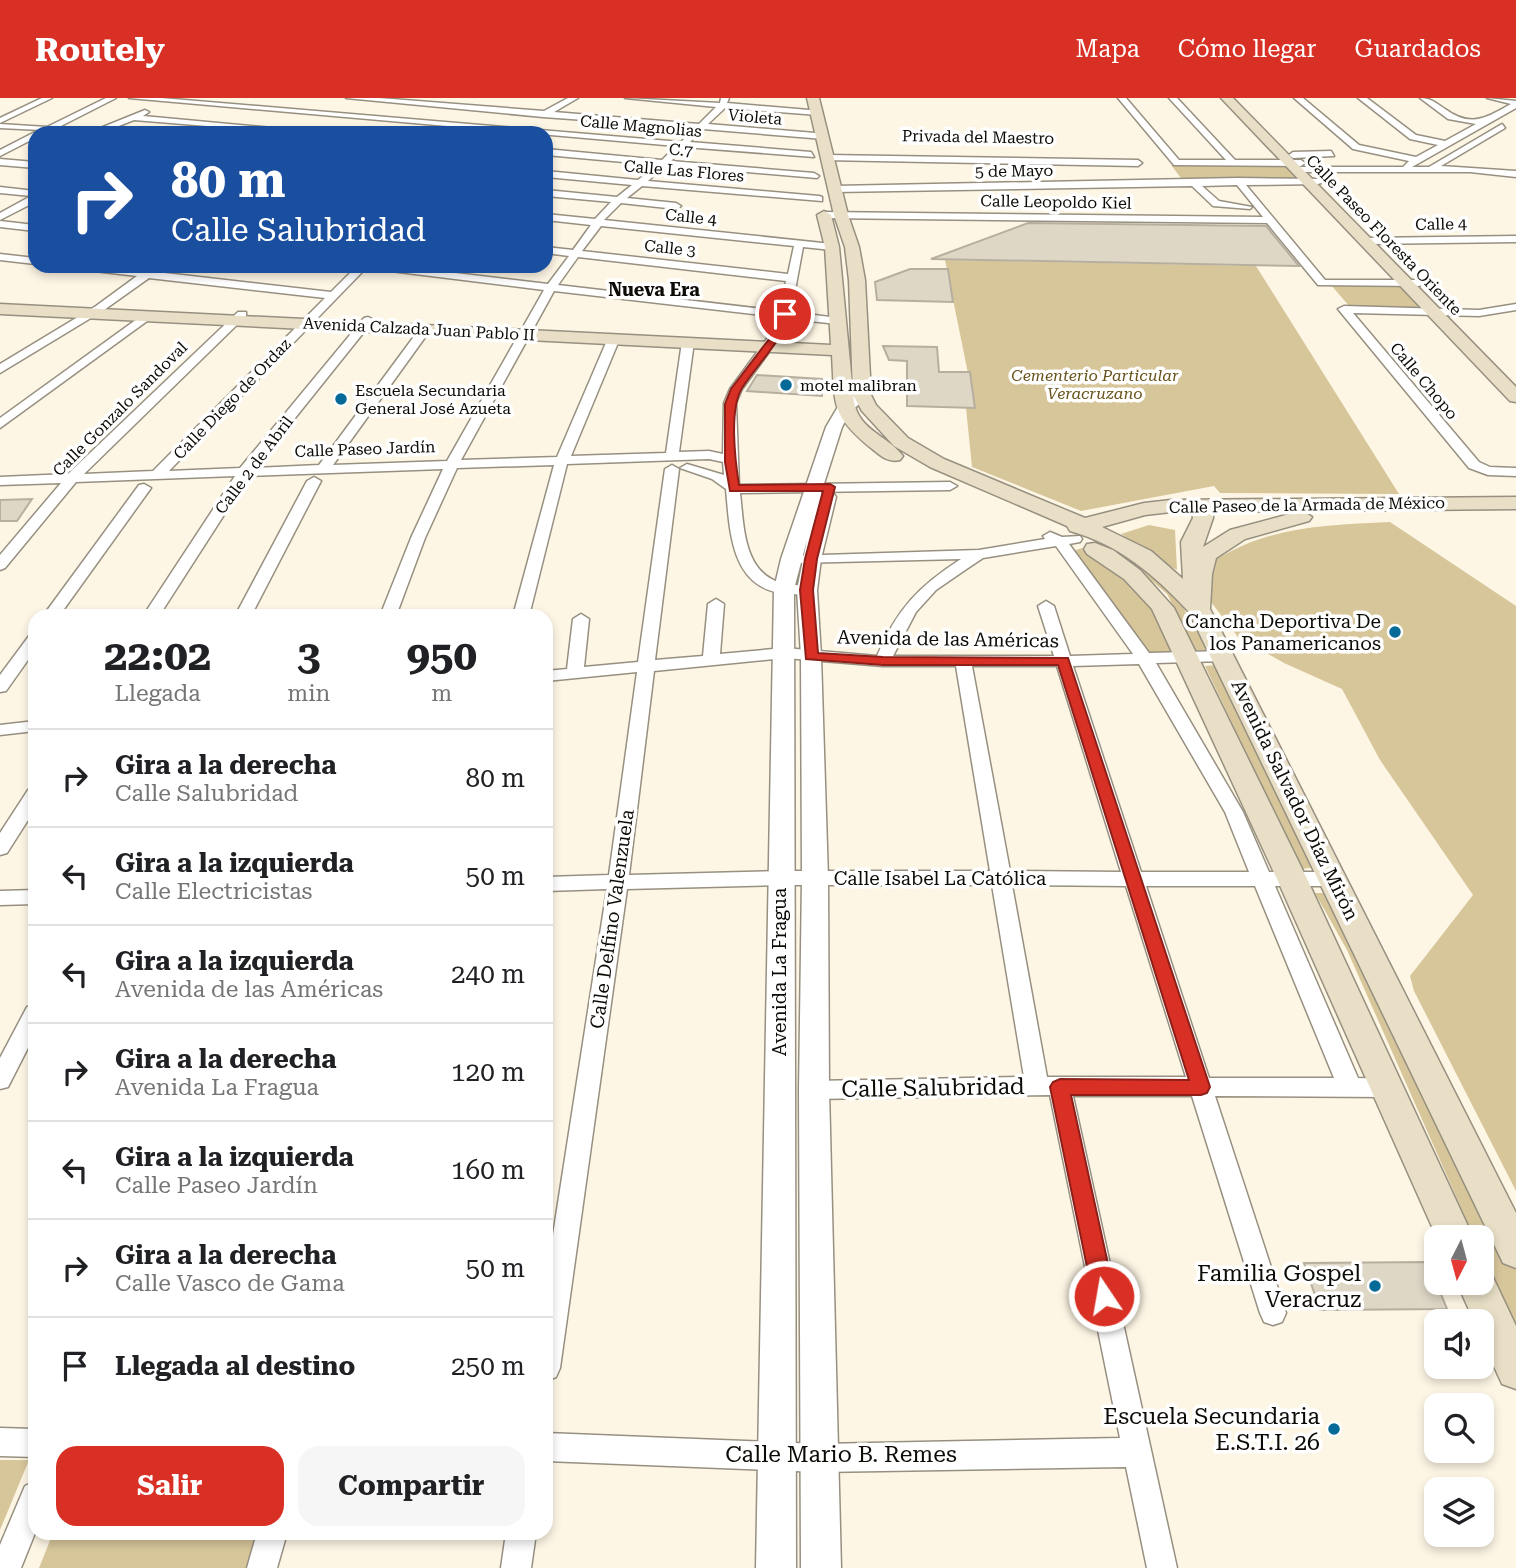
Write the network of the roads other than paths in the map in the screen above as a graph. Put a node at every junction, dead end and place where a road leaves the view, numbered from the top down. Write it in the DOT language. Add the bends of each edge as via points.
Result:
graph roads {
  1 [pos="48,98"];
  2 [pos="112,98"];
  3 [pos="133,98"];
  4 [pos="250,98"];
  5 [pos="350,98"];
  6 [pos="453,98"];
  7 [pos="573,98"];
  8 [pos="629,98"];
  9 [pos="797,98"];
  10 [pos="1122,98"];
  11 [pos="1173,98"];
  12 [pos="1227,98"];
  13 [pos="1298,98"];
  14 [pos="1362,98"];
  15 [pos="1424,98"];
  16 [pos="1491,98"];
  17 [pos="177,99"];
  18 [pos="376,99"];
  19 [pos="724,102"];
  20 [pos="1516,104"];
  21 [pos="562,105"];
  22 [pos="816,105"];
  23 [pos="236,106"];
  24 [pos="1242,107"];
  25 [pos="801,111"];
  26 [pos="659,112"];
  27 [pos="545,114"];
  28 [pos="699,115"];
  29 [pos="353,116"];
  30 [pos="712,116"];
  31 [pos="132,117"];
  32 [pos="725,117"];
  33 [pos="203,122"];
  34 [pos="0,123"];
  35 [pos="1483,123"];
  36 [pos="1507,123"];
  37 [pos="342,125"];
  38 [pos="54,126"];
  39 [pos="110,126"];
  40 [pos="196,126"];
  41 [pos="247,126"];
  42 [pos="464,126"];
  43 [pos="526,126"];
  44 [pos="702,127"];
  45 [pos="28,129"];
  46 [pos="553,134"];
  47 [pos="808,135"];
  48 [pos="1457,137"];
  49 [pos="28,138"];
  50 [pos="1478,141"];
  51 [pos="17,144"];
  52 [pos="685,144"];
  53 [pos="1446,144"];
  54 [pos="28,145"];
  55 [pos="826,147"];
  56 [pos="0,153"];
  57 [pos="553,153"];
  58 [pos="1129,153"];
  59 [pos="1331,154"];
  60 [pos="811,155"];
  61 [pos="1417,160"];
  62 [pos="0,162"];
  63 [pos="1100,162"];
  64 [pos="664,163"];
  65 [pos="1138,163"];
  66 [pos="1233,163"];
  67 [pos="28,164"];
  68 [pos="1303,170"];
  69 [pos="1400,171"];
  70 [pos="1427,171"];
  71 [pos="971,173"];
  72 [pos="1040,174"];
  73 [pos="553,175"];
  74 [pos="1516,175"];
  75 [pos="814,176"];
  76 [pos="1237,181"];
  77 [pos="640,183"];
  78 [pos="1194,183"];
  79 [pos="1117,185"];
  80 [pos="909,188"];
  81 [pos="835,189"];
  82 [pos="0,190"];
  83 [pos="553,194"];
  84 [pos="28,195"];
  85 [pos="1055,196"];
  86 [pos="1125,196"];
  87 [pos="984,197"];
  88 [pos="28,200"];
  89 [pos="617,200"];
  90 [pos="676,206"];
  91 [pos="821,207"];
  92 [pos="1062,207"];
  93 [pos="1132,207"];
  94 [pos="1259,207"];
  95 [pos="841,215"];
  96 [pos="0,217"];
  97 [pos="1069,217"];
  98 [pos="553,218"];
  99 [pos="1140,218"];
  100 [pos="1270,220"];
  101 [pos="597,222"];
  102 [pos="0,224"];
  103 [pos="28,227"];
  104 [pos="1516,239"];
  105 [pos="1372,241"];
  106 [pos="799,244"];
  107 [pos="832,247"];
  108 [pos="553,251"];
  109 [pos="575,254"];
  110 [pos="0,257"];
  111 [pos="28,260"];
  112 [pos="834,267"];
  113 [pos="137,273"];
  114 [pos="356,273"];
  115 [pos="430,273"];
  116 [pos="146,274"];
  117 [pos="791,278"];
  118 [pos="857,280"];
  119 [pos="1413,283"];
  120 [pos="551,287"];
  121 [pos="333,296"];
  122 [pos="0,303"];
  123 [pos="1516,307"];
  124 [pos="0,309"];
  125 [pos="95,310"];
  126 [pos="1439,311"];
  127 [pos="785,314"];
  128 [pos="148,316"];
  129 [pos="238,317"];
  130 [pos="309,320"];
  131 [pos="838,321"];
  132 [pos="365,323"];
  133 [pos="425,330"];
  134 [pos="526,331"];
  135 [pos="614,338"];
  136 [pos="688,342"];
  137 [pos="771,343"];
  138 [pos="839,347"];
  139 [pos="0,369"];
  140 [pos="1516,384"];
  141 [pos="1516,397"];
  142 [pos="857,409"];
  143 [pos="0,424"];
  144 [pos="732,434"];
  145 [pos="730,461"];
  146 [pos="681,462"];
  147 [pos="559,466"];
  148 [pos="324,468"];
  149 [pos="449,470"];
  150 [pos="1516,472"];
  151 [pos="158,474"];
  152 [pos="241,478"];
  153 [pos="0,481"];
  154 [pos="314,481"];
  155 [pos="67,484"];
  156 [pos="950,485"];
  157 [pos="822,487"];
  158 [pos="144,488"];
  159 [pos="734,489"];
  160 [pos="0,492"];
  161 [pos="1516,503"];
  162 [pos="1202,512"];
  163 [pos="1516,513"];
  164 [pos="1304,516"];
  165 [pos="1067,535"];
  166 [pos="979,554"];
  167 [pos="801,559"];
  168 [pos="0,565"];
  169 [pos="796,590"];
  170 [pos="1200,600"];
  171 [pos="716,604"];
  172 [pos="1046,606"];
  173 [pos="56,609"];
  174 [pos="156,609"];
  175 [pos="247,609"];
  176 [pos="391,609"];
  177 [pos="523,609"];
  178 [pos="581,619"];
  179 [pos="28,649"];
  180 [pos="798,654"];
  181 [pos="1224,656"];
  182 [pos="1189,657"];
  183 [pos="1145,659"];
  184 [pos="711,660"];
  185 [pos="883,661"];
  186 [pos="964,661"];
  187 [pos="1064,661"];
  188 [pos="647,666"];
  189 [pos="575,673"];
  190 [pos="553,675"];
  191 [pos="0,687"];
  192 [pos="28,727"];
  193 [pos="0,730"];
  194 [pos="28,805"];
  195 [pos="0,848"];
  196 [pos="780,878"];
  197 [pos="815,878"];
  198 [pos="1001,878"];
  199 [pos="1133,878"];
  200 [pos="1264,879"];
  201 [pos="1292,879"];
  202 [pos="1334,879"];
  203 [pos="618,882"];
  204 [pos="553,884"];
  205 [pos="28,897"];
  206 [pos="0,898"];
  207 [pos="28,1026"];
  208 [pos="0,1080"];
  209 [pos="1048,1087"];
  210 [pos="1201,1087"];
  211 [pos="1350,1088"];
  212 [pos="1387,1088"];
  213 [pos="814,1090"];
  214 [pos="1450,1225"];
  215 [pos="1516,1251"];
  216 [pos="1482,1295"];
  217 [pos="1273,1313"];
  218 [pos="553,1321"];
  219 [pos="1516,1370"];
  220 [pos="0,1442"];
  221 [pos="28,1443"];
  222 [pos="553,1447"];
  223 [pos="1137,1452"];
  224 [pos="777,1456"];
  225 [pos="820,1458"];
  226 [pos="28,1513"];
  227 [pos="270,1540"];
  228 [pos="520,1540"];
  229 [pos="6,1568"];
  230 [pos="262,1568"];
  231 [pos="516,1568"];
  232 [pos="776,1568"];
  233 [pos="821,1568"];
  234 [pos="1161,1568"];
  1 -- 34 [label="street"];
  2 -- 38 [label="street"];
  3 -- 17 [label="street, Calle Magnolias"];
  4 -- 23 [label="street"];
  5 -- 18 [label="street, Violeta"];
  6 -- 21 [label="street"];
  7 -- 21 [label="street"];
  8 -- 19 [label="street"];
  9 -- 25 [label="main road"];
  10 -- 66 [label="street" via="1177,163"];
  11 -- 66 [label="street"];
  12 -- 24 [label="main road, Calle Paseo Floresta Oriente"];
  13 -- 61 [label="street" via="1356,147"];
  14 -- 53 [label="street" via="1413,137"];
  15 -- 35 [label="street" via="1451,117"];
  16 -- 20 [label="street"];
  17 -- 23 [label="street, Calle Magnolias"];
  17 -- 31 [label="street"];
  18 -- 27 [label="street, Violeta"];
  18 -- 29 [label="street"];
  19 -- 25 [label="street"];
  19 -- 30 [label="street"];
  20 -- 35 [label="street"];
  21 -- 26 [label="street"];
  21 -- 27 [label="street"];
  22 -- 25 [label="street"];
  22 -- 55 [label="main road"];
  23 -- 29 [label="street, Calle Magnolias"];
  23 -- 33 [label="street"];
  24 -- 68 [label="main road, Calle Paseo Floresta Oriente"];
  25 -- 47 [label="main road"];
  27 -- 43 [label="street"];
  27 -- 44 [label="street, Violeta"];
  28 -- 30 [label="street"];
  29 -- 37 [label="street"];
  29 -- 42 [label="street, Calle Magnolias"];
  30 -- 32 [label="street"];
  30 -- 44 [label="street"];
  31 -- 33 [label="street"];
  31 -- 39 [label="street"];
  33 -- 40 [label="street"];
  33 -- 41 [label="street"];
  34 -- 45 [label="street"];
  35 -- 48 [label="street"];
  36 -- 50 [label="street"];
  44 -- 47 [label="street, Violeta"];
  44 -- 52 [label="street"];
  46 -- 52 [label="street, Calle Magnolias"];
  47 -- 55 [label="street, Violeta"];
  47 -- 60 [label="main road"];
  48 -- 50 [label="street"];
  48 -- 53 [label="street"];
  49 -- 51 [label="street"];
  50 -- 70 [label="street"];
  51 -- 54 [label="street"];
  51 -- 56 [label="street"];
  52 -- 60 [label="street, Calle Magnolias"];
  52 -- 64 [label="street"];
  53 -- 61 [label="street"];
  55 -- 58 [label="street, Privada del Maestro"];
  55 -- 80 [label="street"];
  55 -- 81 [label="main road"];
  57 -- 64 [label="street, C.7"];
  59 -- 68 [label="street"];
  60 -- 75 [label="main road"];
  61 -- 69 [label="street"];
  62 -- 67 [label="street"];
  63 -- 65 [label="street"];
  63 -- 72 [label="street"];
  63 -- 79 [label="street"];
  64 -- 75 [label="street, C.7"];
  64 -- 77 [label="street"];
  66 -- 68 [label="street"];
  68 -- 69 [label="street"];
  68 -- 76 [label="street, 5 de Mayo"];
  68 -- 105 [label="main road, Calle Paseo Floresta Oriente"];
  69 -- 70 [label="street"];
  70 -- 74 [label="street"];
  71 -- 72 [label="street, 5 de Mayo"];
  71 -- 72 [label="street"];
  71 -- 80 [label="street, 5 de Mayo"];
  71 -- 80 [label="street"];
  71 -- 87 [label="street"];
  72 -- 79 [label="street, 5 de Mayo"];
  72 -- 85 [label="street"];
  73 -- 77 [label="street, Calle Las Flores"];
  75 -- 91 [label="main road"];
  76 -- 78 [label="street, 5 de Mayo"];
  76 -- 94 [label="street"];
  77 -- 89 [label="street"];
  77 -- 91 [label="street, Calle Las Flores"];
  78 -- 79 [label="street, 5 de Mayo"];
  78 -- 94 [label="street" via="1221,206"];
  79 -- 86 [label="street"];
  80 -- 81 [label="street, 5 de Mayo"];
  80 -- 95 [label="street, Calle Leopoldo Kiel"];
  80 -- 97 [label="street, Calle Leopoldo Kiel" via="991,212"];
  81 -- 95 [label="main road"];
  82 -- 84 [label="street"];
  83 -- 89 [label="street"];
  88 -- 96 [label="street"];
  89 -- 90 [label="street"];
  89 -- 101 [label="street"];
  91 -- 95 [label="street, Calle Leopoldo Kiel"];
  91 -- 107 [label="main road"];
  92 -- 97 [label="street"];
  93 -- 99 [label="street"];
  94 -- 100 [label="street"];
  95 -- 118 [label="main road"];
  97 -- 99 [label="street, Calle Leopoldo Kiel"];
  98 -- 101 [label="street, Calle 4"];
  99 -- 100 [label="street, Calle Leopoldo Kiel"];
  100 -- 119 [label="street" via="1322,283"];
  101 -- 106 [label="street, Calle 4"];
  101 -- 109 [label="street"];
  102 -- 103 [label="street"];
  104 -- 105 [label="street, Calle 4"];
  105 -- 119 [label="main road, Calle Paseo Floresta Oriente"];
  106 -- 107 [label="street, Calle 4"];
  106 -- 117 [label="street"];
  107 -- 112 [label="main road"];
  108 -- 109 [label="street, Calle 3"];
  109 -- 117 [label="street, Calle 3"];
  109 -- 120 [label="street"];
  110 -- 111 [label="street"];
  112 -- 118 [label="main road" via="847,279"];
  112 -- 131 [label="main road"];
  113 -- 116 [label="street"];
  114 -- 121 [label="street, Calle Diego de Ordaz"];
  115 -- 120 [label="street"];
  116 -- 121 [label="street"];
  116 -- 125 [label="street"];
  117 -- 127 [label="street"];
  118 -- 142 [label="main road"];
  119 -- 126 [label="main road, Calle Paseo Floresta Oriente"];
  120 -- 127 [label="street"];
  120 -- 134 [label="street"];
  121 -- 130 [label="street, Calle Diego de Ordaz"];
  122 -- 125 [label="main road, Avenida Calzada Juan Pablo II"];
  123 -- 126 [label="street" via="1479,313"];
  124 -- 125 [label="main road, Avenida Calzada Juan Pablo II"];
  125 -- 128 [label="main road, Avenida Calzada Juan Pablo II"];
  125 -- 129 [label="main road, Avenida Calzada Juan Pablo II"];
  125 -- 139 [label="street"];
  126 -- 140 [label="main road, Calle Paseo Floresta Oriente"];
  126 -- 141 [label="main road, Calle Paseo Floresta Oriente"];
  126 -- 150 [label="street, Calle Chopo" via="1344,309 1474,466 1483,471"];
  127 -- 131 [label="street"];
  127 -- 137 [label="street"];
  128 -- 129 [label="main road, Avenida Calzada Juan Pablo II"];
  128 -- 143 [label="street"];
  129 -- 130 [label="main road, Avenida Calzada Juan Pablo II"];
  129 -- 155 [label="street, Calle Gonzalo Sandoval"];
  130 -- 132 [label="main road, Avenida Calzada Juan Pablo II"];
  130 -- 151 [label="street, Calle Diego de Ordaz"];
  131 -- 138 [label="main road"];
  132 -- 133 [label="main road, Avenida Calzada Juan Pablo II"];
  132 -- 134 [label="main road, Avenida Calzada Juan Pablo II"];
  132 -- 152 [label="street, Calle 2 de Abril"];
  133 -- 134 [label="main road, Avenida Calzada Juan Pablo II"];
  133 -- 148 [label="street"];
  134 -- 135 [label="main road, Avenida Calzada Juan Pablo II"];
  134 -- 137 [label="main road, Avenida Calzada Juan Pablo II"];
  134 -- 149 [label="street"];
  135 -- 136 [label="main road, Avenida Calzada Juan Pablo II"];
  135 -- 147 [label="street"];
  136 -- 137 [label="main road, Avenida Calzada Juan Pablo II"];
  136 -- 146 [label="street, Calle Delfino Valenzuela"];
  137 -- 138 [label="main road, Avenida Calzada Juan Pablo II"];
  137 -- 144 [label="street" via="736,389 730,404"];
  138 -- 142 [label="main road"];
  142 -- 156 [label="main road, Avenida Salvador Díaz Mirón" via="904,463"];
  142 -- 157 [label="street, Avenida La Fragua"];
  142 -- 165 [label="main road, Avenida Salvador Díaz Mirón" via="901,442"];
  144 -- 145 [label="street"];
  144 -- 146 [label="street"];
  145 -- 146 [label="street, Calle Paseo Jardín" via="720,466"];
  145 -- 159 [label="street"];
  146 -- 147 [label="street, Calle Paseo Jardín"];
  146 -- 159 [label="street" via="717,476"];
  146 -- 188 [label="street, Calle Delfino Valenzuela"];
  147 -- 149 [label="street, Calle Paseo Jardín"];
  147 -- 177 [label="street"];
  148 -- 149 [label="street, Calle Paseo Jardín"];
  148 -- 152 [label="street, Calle Paseo Jardín"];
  149 -- 154 [label="street, Calle Paseo Jardín"];
  149 -- 176 [label="street"];
  151 -- 152 [label="street, Calle Paseo Jardín"];
  151 -- 155 [label="street, Calle Paseo Jardín"];
  152 -- 154 [label="street, Calle Paseo Jardín"];
  152 -- 158 [label="street, Calle Paseo Jardín"];
  152 -- 174 [label="street, Calle 2 de Abril"];
  153 -- 155 [label="street, Calle Paseo Jardín"];
  154 -- 175 [label="street"];
  155 -- 158 [label="street, Calle Paseo Jardín"];
  155 -- 160 [label="street, Calle Paseo Jardín"];
  155 -- 168 [label="street, Calle Gonzalo Sandoval"];
  156 -- 157 [label="street"];
  156 -- 165 [label="main road, Avenida Salvador Díaz Mirón"];
  157 -- 159 [label="street"];
  157 -- 167 [label="street, Avenida La Fragua"];
  158 -- 173 [label="street"];
  159 -- 169 [label="street" via="738,542 750,570 758,578"];
  161 -- 162 [label="main road, Calle Paseo de la Armada de México"];
  162 -- 164 [label="main road, Calle Paseo de la Armada de México"];
  162 -- 165 [label="main road, Calle Paseo de la Armada de México"];
  162 -- 170 [label="main road" via="1192,542"];
  163 -- 164 [label="main road, Calle Paseo de la Armada de México"];
  164 -- 170 [label="main road" via="1255,528 1207,555"];
  165 -- 166 [label="street"];
  165 -- 170 [label="main road, Avenida Salvador Díaz Mirón" via="1143,556"];
  165 -- 182 [label="main road, Avenida Salvador Díaz Mirón" via="1108,556 1148,588"];
  165 -- 183 [label="street"];
  166 -- 167 [label="street"];
  166 -- 185 [label="street" via="914,601"];
  167 -- 169 [label="street, Avenida La Fragua"];
  169 -- 180 [label="street, Avenida La Fragua"];
  170 -- 181 [label="main road, Avenida Salvador Díaz Mirón"];
  171 -- 184 [label="street"];
  172 -- 187 [label="street"];
  178 -- 189 [label="street"];
  179 -- 191 [label="street"];
  180 -- 184 [label="street, Avenida de las Américas"];
  180 -- 185 [label="street, Avenida de las Américas"];
  180 -- 196 [label="street, Avenida La Fragua"];
  180 -- 197 [label="street, Avenida La Fragua"];
  181 -- 182 [label="street, Avenida de las Américas"];
  181 -- 202 [label="main road, Avenida Salvador Díaz Mirón"];
  182 -- 183 [label="street, Avenida de las Américas"];
  182 -- 201 [label="main road, Avenida Salvador Díaz Mirón"];
  183 -- 187 [label="street, Avenida de las Américas"];
  183 -- 200 [label="street" via="1234,812"];
  184 -- 188 [label="street, Avenida de las Américas"];
  185 -- 186 [label="street, Avenida de las Américas"];
  186 -- 187 [label="street, Avenida de las Américas"];
  186 -- 198 [label="street"];
  187 -- 199 [label="street"];
  188 -- 189 [label="street, Avenida de las Américas"];
  188 -- 203 [label="street, Calle Delfino Valenzuela"];
  189 -- 190 [label="street, Avenida de las Américas"];
  192 -- 193 [label="street"];
  194 -- 195 [label="street"];
  196 -- 197 [label="street, Calle Isabel La Católica"];
  196 -- 203 [label="street, Calle Isabel La Católica"];
  196 -- 224 [label="street, Avenida La Fragua"];
  197 -- 198 [label="street, Calle Isabel La Católica"];
  197 -- 213 [label="street, Avenida La Fragua"];
  198 -- 199 [label="street, Calle Isabel La Católica"];
  198 -- 209 [label="street"];
  199 -- 200 [label="street, Calle Isabel La Católica"];
  199 -- 210 [label="street"];
  200 -- 201 [label="street, Calle Isabel La Católica"];
  200 -- 211 [label="street"];
  201 -- 202 [label="street, Calle Isabel La Católica"];
  201 -- 212 [label="main road, Avenida Salvador Díaz Mirón"];
  202 -- 215 [label="main road, Avenida Salvador Díaz Mirón"];
  203 -- 204 [label="street, Calle Isabel La Católica"];
  203 -- 218 [label="street, Calle Delfino Valenzuela"];
  205 -- 206 [label="street"];
  207 -- 208 [label="street"];
  209 -- 210 [label="street, Calle Salubridad"];
  209 -- 213 [label="street, Calle Salubridad"];
  209 -- 223 [label="street"];
  210 -- 211 [label="street, Calle Salubridad"];
  210 -- 217 [label="street"];
  211 -- 212 [label="street, Calle Salubridad"];
  212 -- 214 [label="main road, Avenida Salvador Díaz Mirón"];
  213 -- 225 [label="street, Avenida La Fragua"];
  216 -- 219 [label="main road"];
  220 -- 221 [label="street"];
  222 -- 224 [label="street, Calle Mario B. Remes"];
  223 -- 225 [label="street, Calle Mario B. Remes"];
  223 -- 234 [label="street"];
  224 -- 225 [label="street, Calle Mario B. Remes"];
  224 -- 232 [label="street, Avenida La Fragua"];
  225 -- 233 [label="street, Avenida La Fragua"];
  226 -- 229 [label="street"];
  227 -- 230 [label="street"];
  228 -- 231 [label="street"];
}
